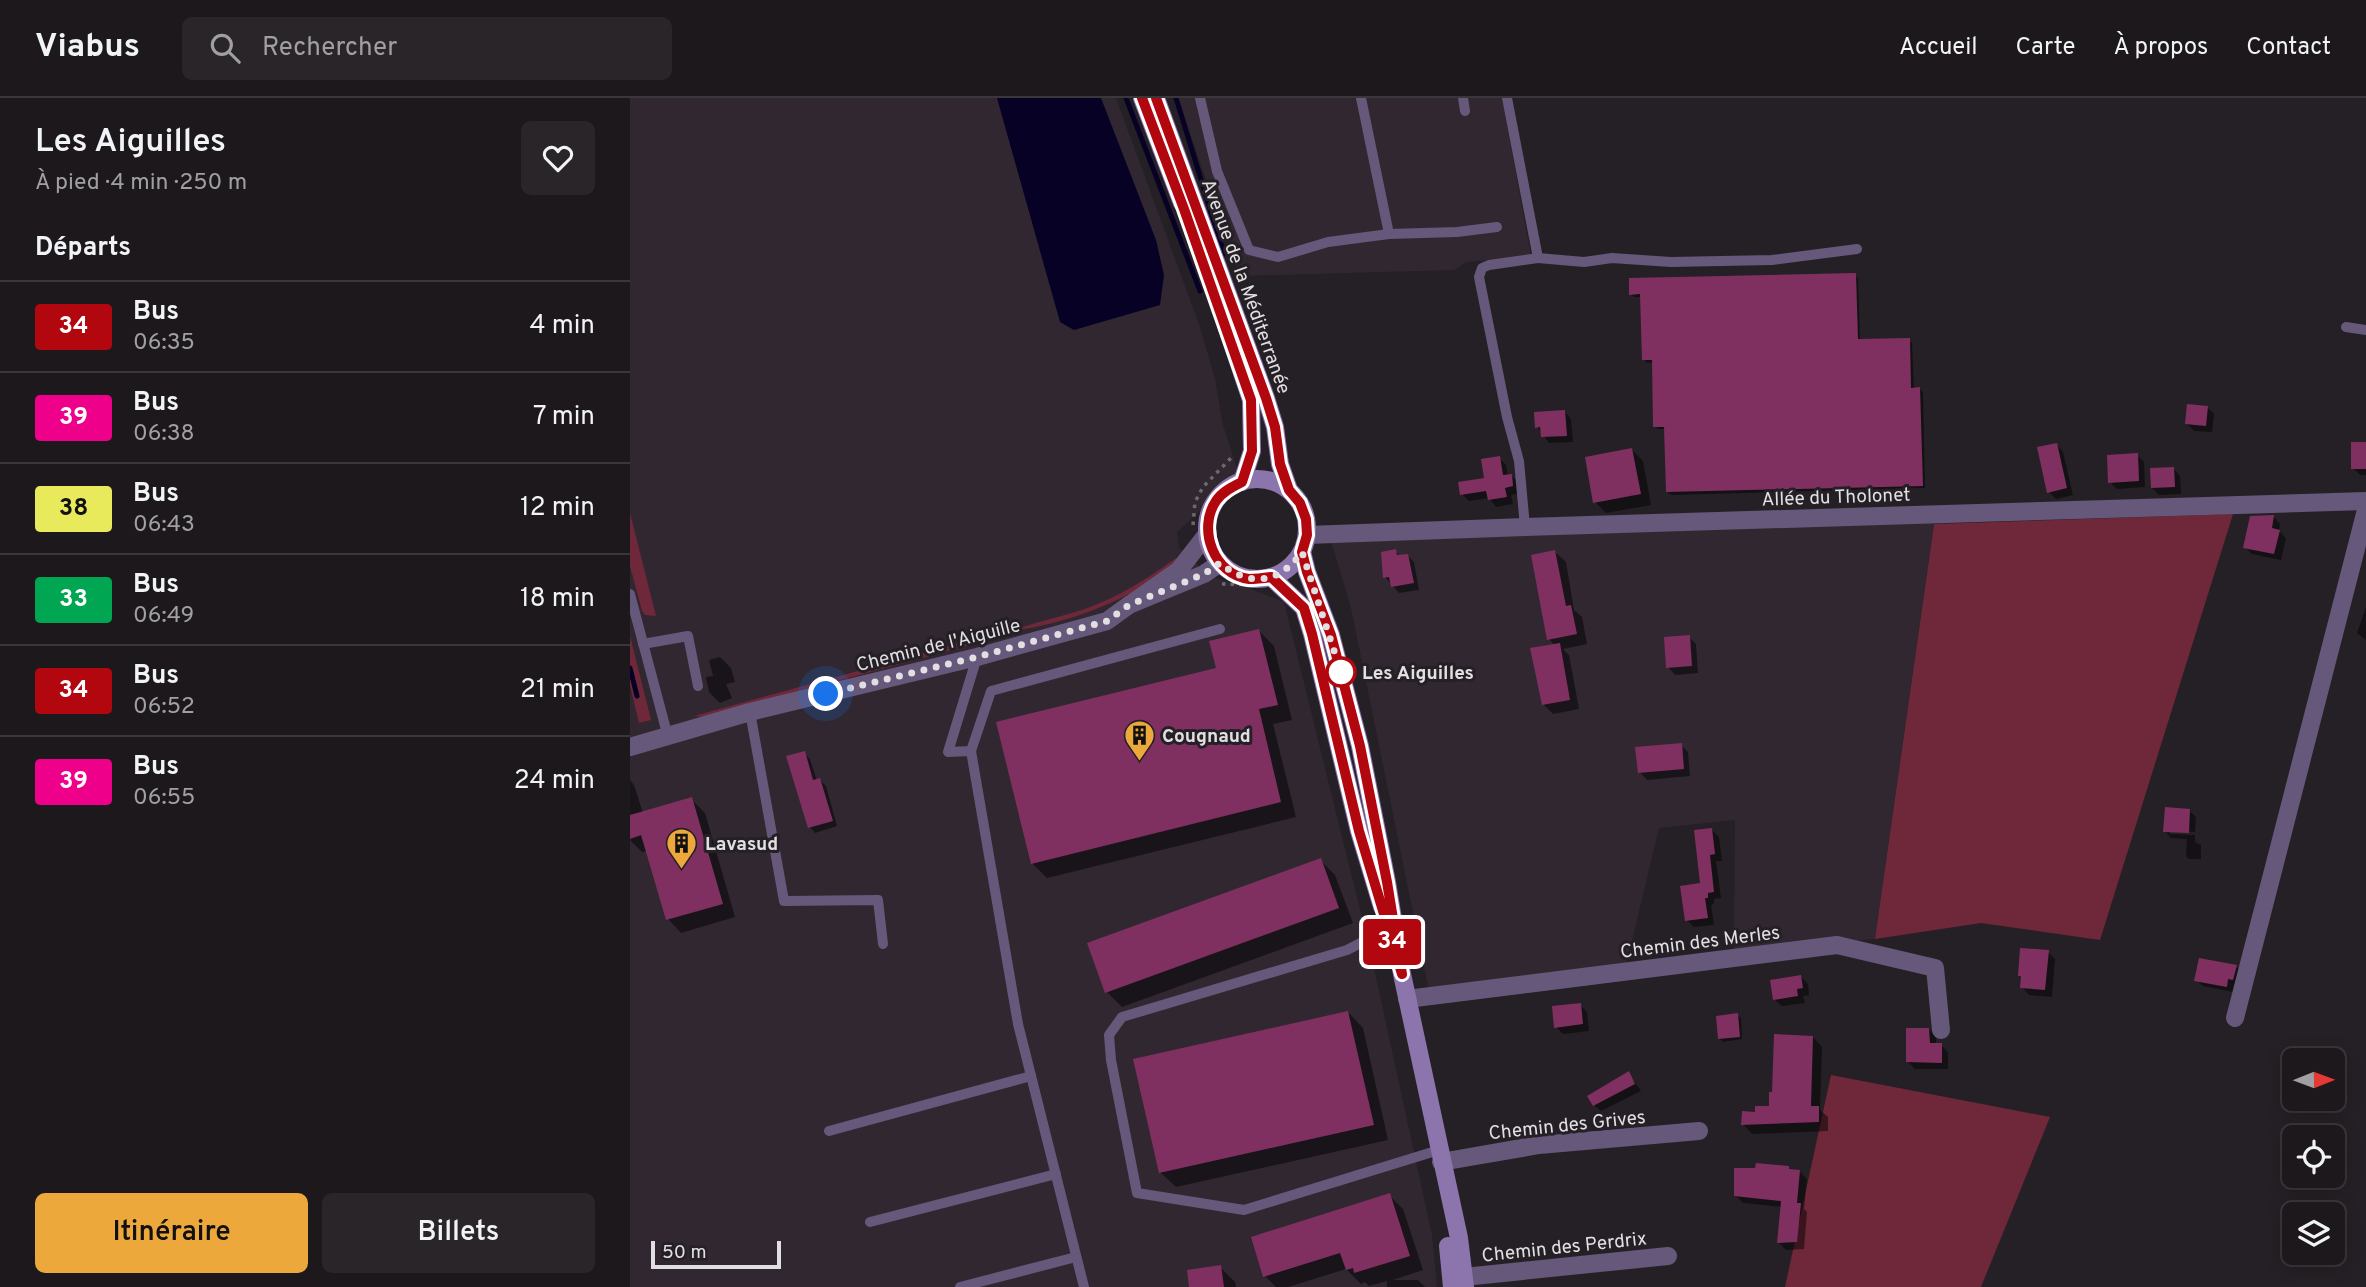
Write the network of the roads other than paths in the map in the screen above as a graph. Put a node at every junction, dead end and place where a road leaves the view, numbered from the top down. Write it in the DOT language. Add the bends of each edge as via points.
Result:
graph roads {
  1 [pos="1142,98"];
  2 [pos="1156,98"];
  3 [pos="1200,98"];
  4 [pos="1361,98"];
  5 [pos="1463,98"];
  6 [pos="1507,98"];
  7 [pos="1465,111"];
  8 [pos="1497,227"];
  9 [pos="1390,234"];
  10 [pos="1857,249"];
  11 [pos="1538,258"];
  12 [pos="2346,327"];
  13 [pos="2366,330"];
  14 [pos="1242,482"];
  15 [pos="1289,490"];
  16 [pos="2366,501"];
  17 [pos="2366,510"];
  18 [pos="1525,527"];
  19 [pos="1200,530"];
  20 [pos="1305,543"];
  21 [pos="1220,563"];
  22 [pos="1271,577"];
  23 [pos="630,594"];
  24 [pos="1129,605"];
  25 [pos="1220,629"];
  26 [pos="643,644"];
  27 [pos="977,657"];
  28 [pos="698,686"];
  29 [pos="751,712"];
  30 [pos="668,737"];
  31 [pos="630,747"];
  32 [pos="971,751"];
  33 [pos="1388,929"];
  34 [pos="883,944"];
  35 [pos="1402,974"];
  36 [pos="1407,999"];
  37 [pos="2235,1018"];
  38 [pos="1941,1030"];
  39 [pos="1031,1076"];
  40 [pos="829,1131"];
  41 [pos="1699,1131"];
  42 [pos="1440,1156"];
  43 [pos="1056,1174"];
  44 [pos="870,1222"];
  45 [pos="1076,1256"];
  46 [pos="1668,1256"];
  47 [pos="1460,1284"];
  48 [pos="960,1287"];
  49 [pos="1084,1287"];
  1 -- 14 [label="main road, Avenue de la Méditerranée" via="1251,400 1252,451"];
  2 -- 15 [label="main road, Avenue de la Méditerranée" via="1266,398"];
  3 -- 9 [label="lane" via="1217,171 1249,250 1278,257 1328,242"];
  4 -- 9 [label="lane"];
  5 -- 7 [label="lane"];
  6 -- 11 [label="lane"];
  8 -- 9 [label="lane"];
  10 -- 11 [label="lane" via="1772,260 1612,258 1584,262"];
  11 -- 18 [label="lane" via="1489,265 1479,277 1518,461"];
  12 -- 13 [label="lane"];
  14 -- 15 [label="main road" via="1266,480"];
  14 -- 19 [label="main road" via="1215,502"];
  15 -- 20 [label="main road" via="1306,519"];
  16 -- 18 [label="street, Allée du Tholonet"];
  17 -- 37 [label="street"];
  18 -- 20 [label="street, Allée du Tholonet"];
  19 -- 21 [label="main road"];
  19 -- 24 [label="street, Chemin de l'Aiguille" via="1179,570"];
  20 -- 22 [label="main road" via="1293,565"];
  20 -- 35 [label="main road" via="1307,572 1331,635 1360,746"];
  21 -- 22 [label="main road" via="1248,579"];
  21 -- 24 [label="street, Chemin de l'Aiguille"];
  22 -- 33 [label="main road" via="1304,608"];
  23 -- 26 [label="lane"];
  24 -- 27 [label="street, Chemin de l'Aiguille" via="1107,621"];
  25 -- 32 [label="lane" via="991,691"];
  26 -- 28 [label="lane" via="688,636"];
  26 -- 30 [label="lane"];
  27 -- 29 [label="street, Chemin de l'Aiguille"];
  27 -- 32 [label="lane" via="948,752"];
  29 -- 30 [label="street, Chemin de l'Aiguille"];
  29 -- 34 [label="lane" via="784,901 878,900"];
  30 -- 31 [label="street, Chemin de l'Aiguille"];
  32 -- 39 [label="lane"];
  33 -- 35 [label="main road"];
  33 -- 42 [label="lane" via="1347,950 1122,1017 1109,1035 1111,1060 1137,1193 1244,1210"];
  35 -- 36 [label="main road"];
  36 -- 38 [label="street, Chemin des Merles" via="1837,945 1935,968"];
  36 -- 42 [label="main road"];
  39 -- 40 [label="lane"];
  39 -- 43 [label="lane"];
  41 -- 42 [label="street, Chemin des Grives"];
  42 -- 47 [label="main road"];
  43 -- 44 [label="lane"];
  43 -- 45 [label="lane"];
  45 -- 48 [label="lane"];
  45 -- 49 [label="lane"];
  46 -- 47 [label="street, Chemin des Perdrix"];
}
